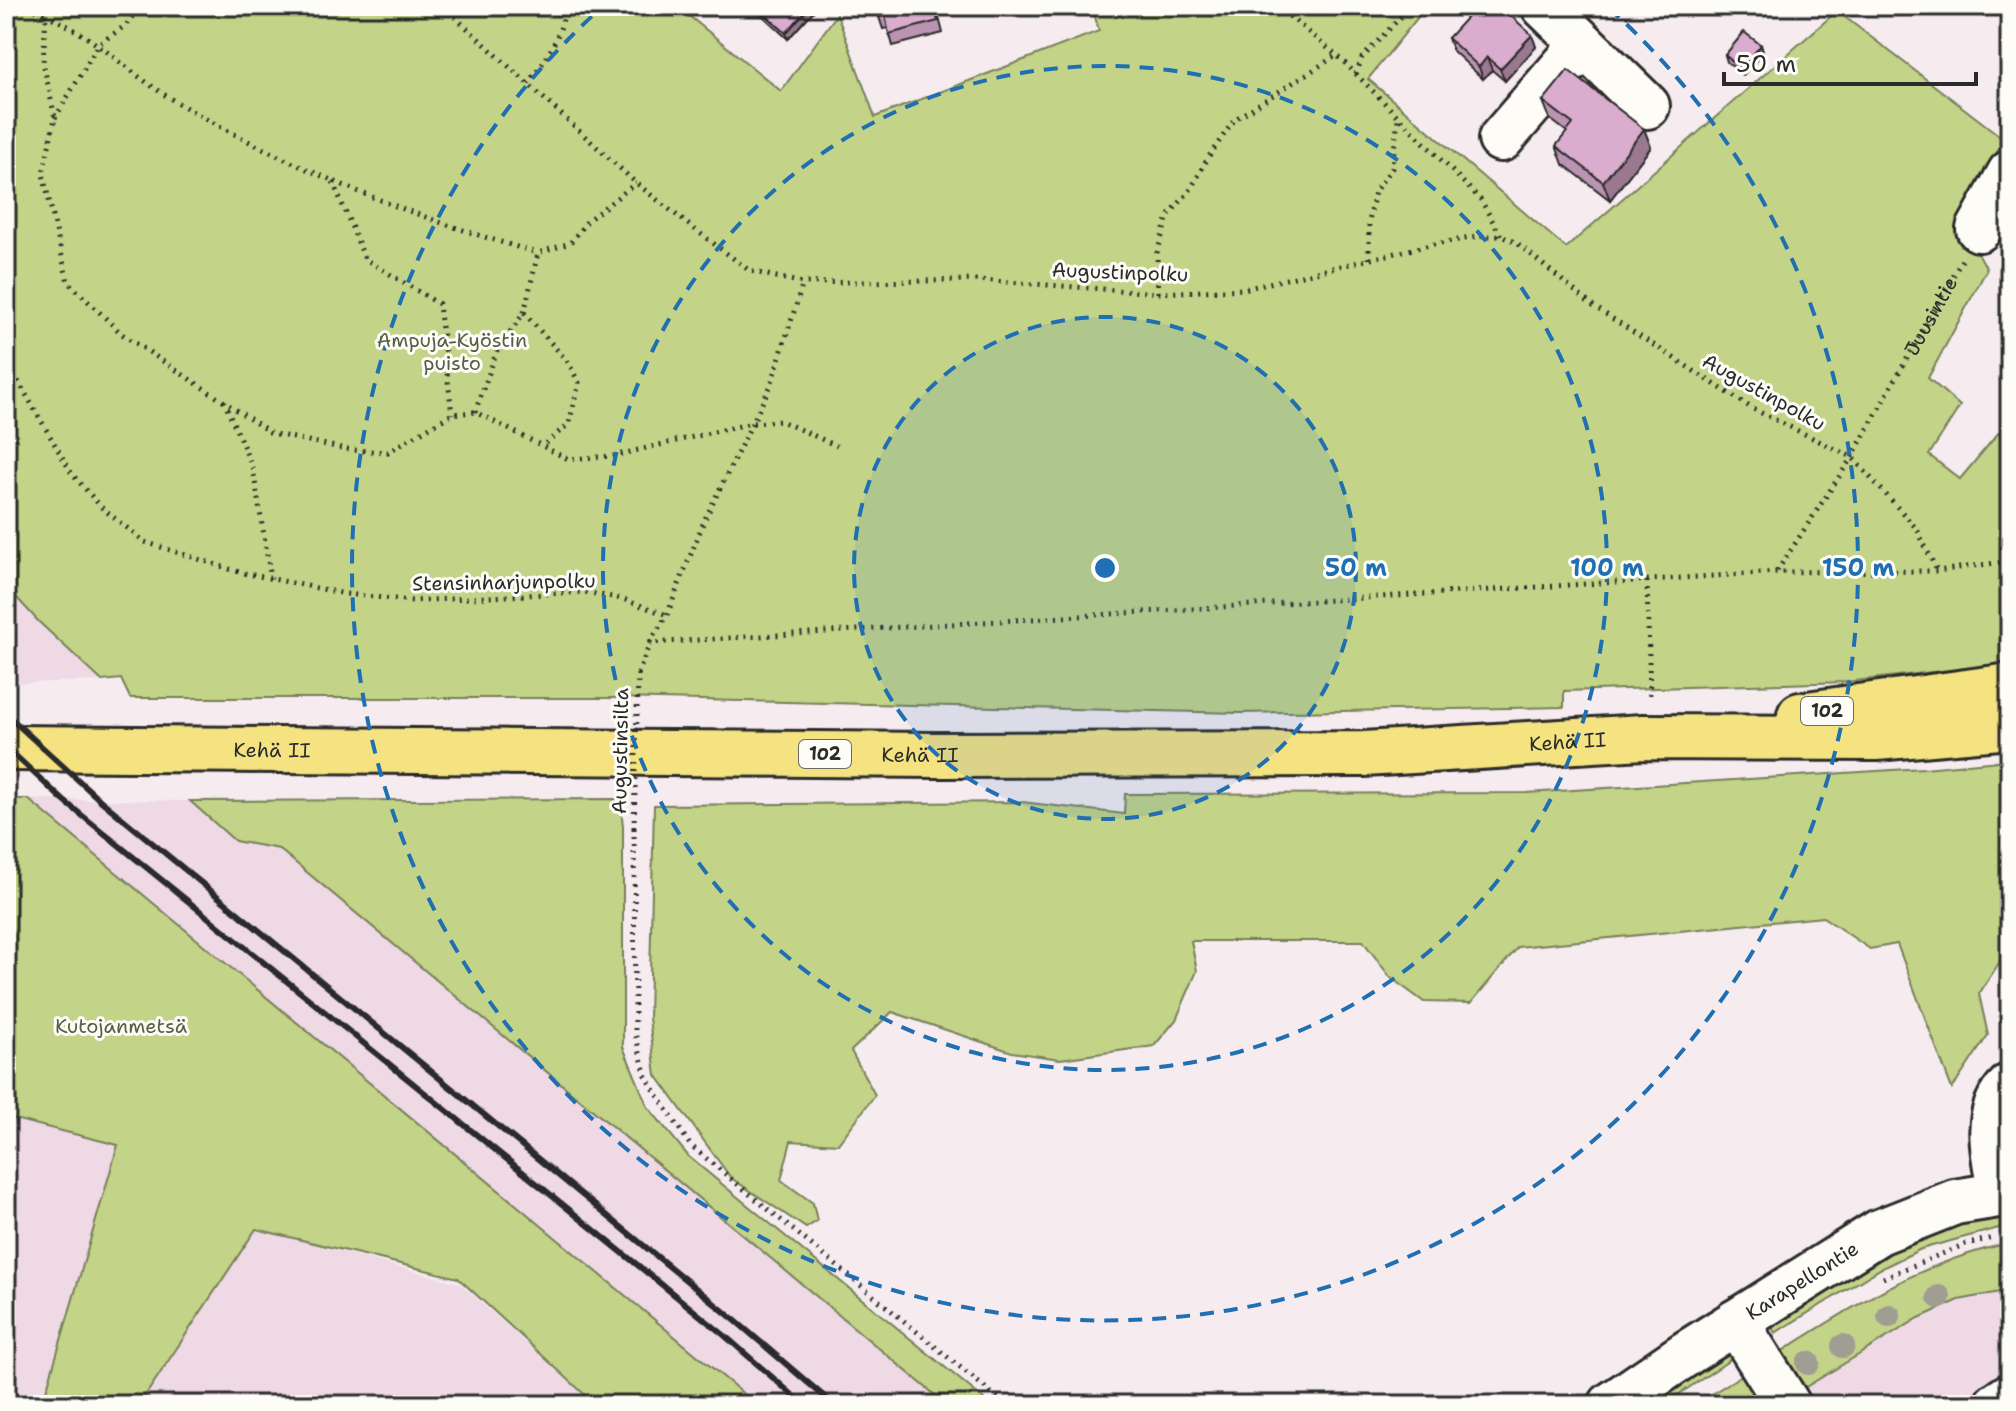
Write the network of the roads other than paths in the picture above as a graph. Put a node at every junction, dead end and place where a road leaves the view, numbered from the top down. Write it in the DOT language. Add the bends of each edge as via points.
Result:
graph roads {
  1 [pos="1544,6"];
  2 [pos="1583,44"];
  3 [pos="1647,106"];
  4 [pos="1501,139"];
  5 [pos="2010,173"];
  6 [pos="1979,229"];
  7 [pos="2010,686"];
  8 [pos="1646,718"];
  9 [pos="2010,726"];
  10 [pos="6,748"];
  11 [pos="2010,1086"];
  12 [pos="2006,1194"];
  13 [pos="1736,1322"];
  14 [pos="2010,1396"];
  15 [pos="1611,1405"];
  16 [pos="1788,1405"];
  17 [pos="1996,1405"];
  1 -- 2 [label="street"];
  2 -- 3 [label="street"];
  2 -- 4 [label="street"];
  5 -- 6 [label="street"];
  7 -- 8 [label="highway, Kehä II / 102"];
  8 -- 9 [label="highway, Kehä II / 102" via="1876,738"];
  8 -- 10 [label="highway, Kehä II / 102" via="1364,754"];
  11 -- 12 [label="street" via="2000,1096 1993,1126 1993,1148"];
  12 -- 13 [label="street, Karapellontie" via="1955,1202 1895,1224"];
  13 -- 15 [label="street, Karapellontie"];
  13 -- 16 [label="street"];
  14 -- 17 [label="street"];
}
